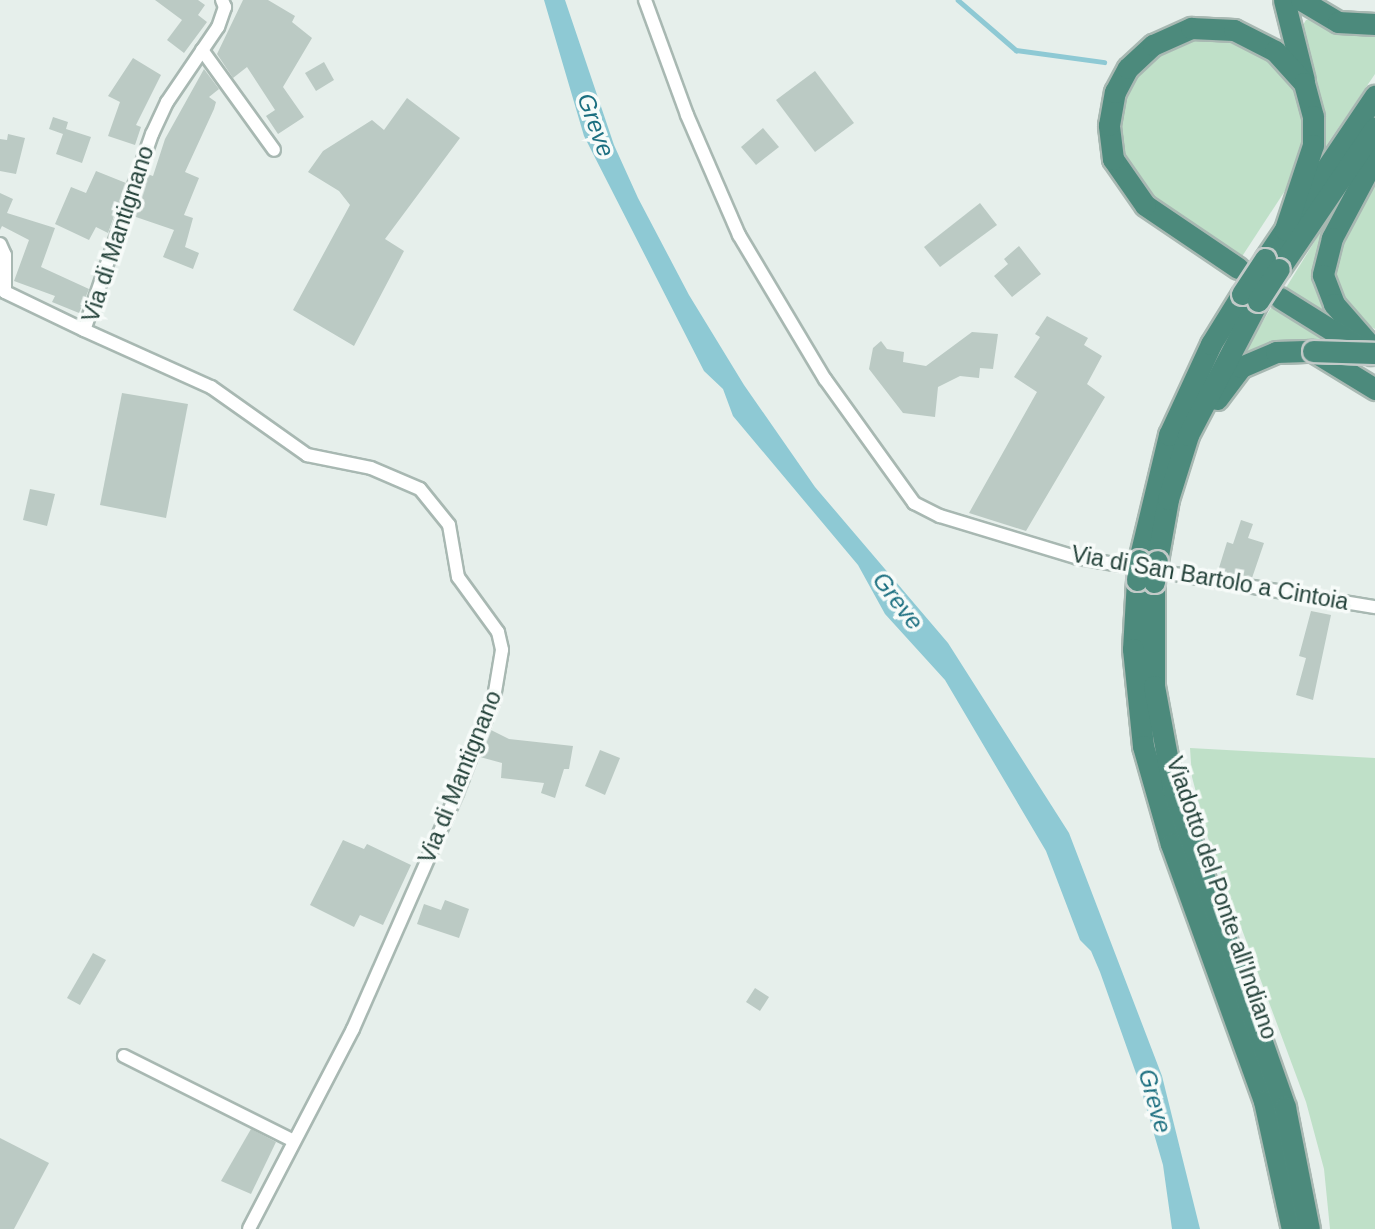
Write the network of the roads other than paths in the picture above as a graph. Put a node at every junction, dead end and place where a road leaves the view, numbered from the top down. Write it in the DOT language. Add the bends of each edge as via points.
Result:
graph roads {
  1 [pos="222,0"];
  2 [pos="645,0"];
  3 [pos="1284,0"];
  4 [pos="1301,0"];
  5 [pos="1375,24"];
  6 [pos="202,50"];
  7 [pos="1304,83"];
  8 [pos="1375,96"];
  9 [pos="1375,128"];
  10 [pos="274,150"];
  11 [pos="1375,157"];
  12 [pos="1285,229"];
  13 [pos="0,244"];
  14 [pos="1272,264"];
  15 [pos="1238,268"];
  16 [pos="1250,297"];
  17 [pos="1280,298"];
  18 [pos="84,330"];
  19 [pos="1368,335"];
  20 [pos="1312,351"];
  21 [pos="1375,354"];
  22 [pos="1375,389"];
  23 [pos="1177,471"];
  24 [pos="1151,572"];
  25 [pos="1375,607"];
  26 [pos="124,1056"];
  27 [pos="292,1140"];
  28 [pos="249,1229"];
  29 [pos="1292,1229"];
  30 [pos="1310,1229"];
  1 -- 6 [label="street, Via di Mantignano" via="223,16"];
  2 -- 24 [label="street, Via di San Bartolo a Cintoia" via="707,164 751,256 825,379 914,503 940,516 1078,558"];
  3 -- 7 [label="highway"];
  4 -- 5 [label="highway" via="1338,22"];
  6 -- 10 [label="street"];
  6 -- 18 [label="street, Via di Mantignano" via="152,134"];
  7 -- 12 [label="highway" via="1313,116 1313,145"];
  7 -- 15 [label="highway" via="1255,37 1204,27 1179,31 1153,45 1128,68 1115,92 1110,143 1132,191"];
  8 -- 12 [label="highway, Viadotto del Ponte all'Indiano"];
  9 -- 14 [label="highway, Viadotto del Ponte all'Indiano"];
  11 -- 19 [label="highway" via="1332,238 1323,275 1334,304"];
  12 -- 14 [label="highway, Viadotto del Ponte all'Indiano"];
  13 -- 18 [label="street" via="5,255 5,292"];
  14 -- 16 [label="highway, Viadotto del Ponte all'Indiano, bridge"];
  16 -- 23 [label="highway, Viadotto del Ponte all'Indiano"];
  16 -- 24 [label="highway, Viadotto del Ponte all'Indiano" via="1212,344 1169,435"];
  17 -- 21 [label="highway"];
  18 -- 27 [label="street, Via di Mantignano" via="211,387 307,455 371,468 420,489 449,524 458,577 498,632 501,670 478,745 353,1029"];
  19 -- 21 [label="highway"];
  20 -- 21 [label="highway, bridge"];
  20 -- 22 [label="highway"];
  20 -- 23 [label="highway" via="1276,352 1241,367"];
  23 -- 24 [label="highway, Viadotto del Ponte all'Indiano"];
  24 -- 25 [label="street, Via di San Bartolo a Cintoia"];
  24 -- 29 [label="highway, Viadotto del Ponte all'Indiano" via="1133,649 1143,746 1171,844 1264,1101"];
  24 -- 30 [label="highway, Viadotto del Ponte all'Indiano" via="1154,686 1173,789 1285,1107"];
  26 -- 27 [label="street"];
  27 -- 28 [label="street, Via di Mantignano"];
}
